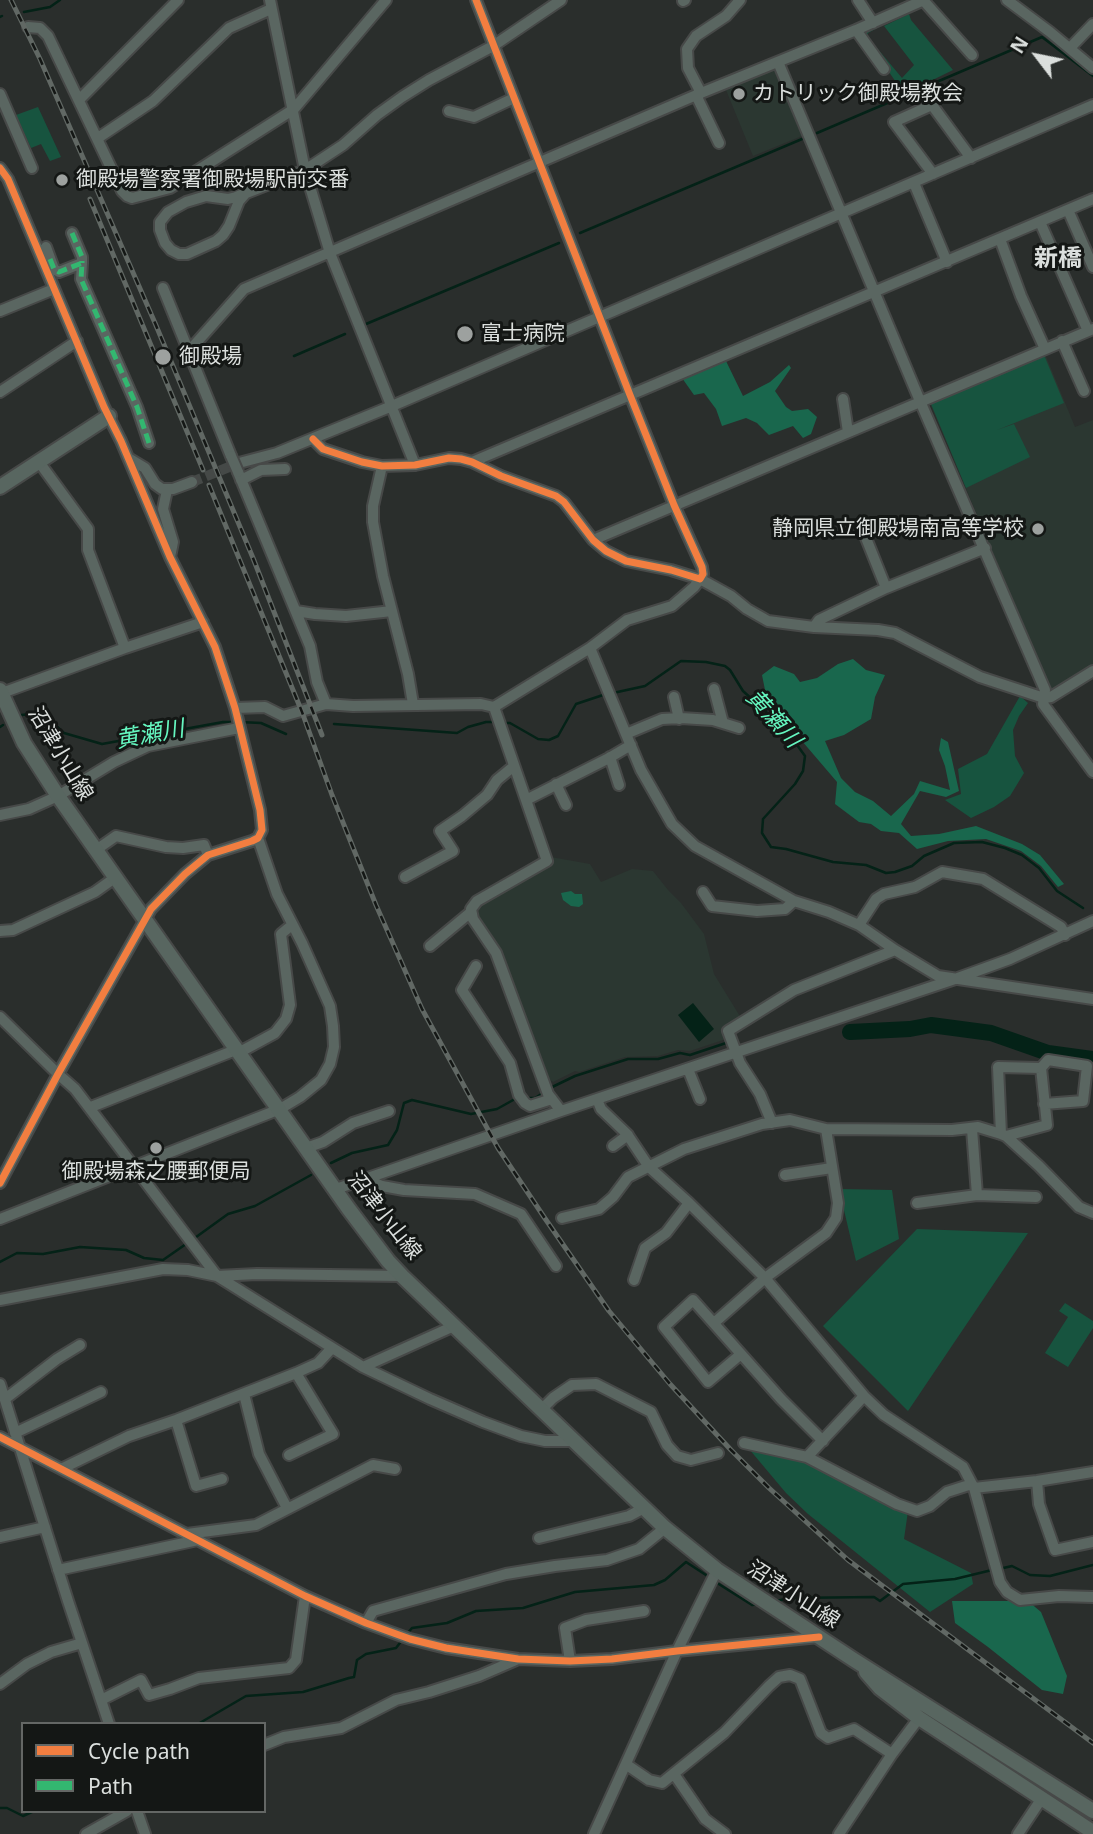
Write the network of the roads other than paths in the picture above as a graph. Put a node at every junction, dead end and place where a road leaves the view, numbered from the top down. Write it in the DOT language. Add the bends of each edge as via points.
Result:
graph roads {
  1 [pos="178,0"];
  2 [pos="386,0"];
  3 [pos="476,0"];
  4 [pos="561,0"];
  5 [pos="740,0"];
  6 [pos="858,0"];
  7 [pos="923,0"];
  8 [pos="1007,0"];
  9 [pos="271,4"];
  10 [pos="873,23"];
  11 [pos="1093,24"];
  12 [pos="28,27"];
  13 [pos="856,30"];
  14 [pos="493,46"];
  15 [pos="1070,48"];
  16 [pos="972,55"];
  17 [pos="778,62"];
  18 [pos="1093,68"];
  19 [pos="884,69"];
  20 [pos="0,94"];
  21 [pos="699,94"];
  22 [pos="514,98"];
  23 [pos="79,100"];
  24 [pos="1093,105"];
  25 [pos="294,109"];
  26 [pos="449,111"];
  27 [pos="98,138"];
  28 [pos="719,143"];
  29 [pos="971,158"];
  30 [pos="539,163"];
  31 [pos="32,167"];
  32 [pos="0,168"];
  33 [pos="305,170"];
  34 [pos="933,174"];
  35 [pos="4,181"];
  36 [pos="914,183"];
  37 [pos="246,193"];
  38 [pos="220,198"];
  39 [pos="1093,199"];
  40 [pos="1068,210"];
  41 [pos="842,213"];
  42 [pos="1040,222"];
  43 [pos="229,226"];
  44 [pos="72,233"];
  45 [pos="1000,239"];
  46 [pos="46,247"];
  47 [pos="330,253"];
  48 [pos="947,262"];
  49 [pos="82,263"];
  50 [pos="1093,267"];
  51 [pos="163,288"];
  52 [pos="54,289"];
  53 [pos="875,293"];
  54 [pos="0,311"];
  55 [pos="600,316"];
  56 [pos="1090,330"];
  57 [pos="77,341"];
  58 [pos="1062,341"];
  59 [pos="1045,349"];
  60 [pos="189,351"];
  61 [pos="1084,391"];
  62 [pos="0,392"];
  63 [pos="630,395"];
  64 [pos="843,399"];
  65 [pos="920,401"];
  66 [pos="392,406"];
  67 [pos="109,416"];
  68 [pos="848,432"];
  69 [pos="313,439"];
  70 [pos="149,443"];
  71 [pos="266,456"];
  72 [pos="39,462"];
  73 [pos="134,462"];
  74 [pos="472,462"];
  75 [pos="382,466"];
  76 [pos="415,466"];
  77 [pos="237,468"];
  78 [pos="285,469"];
  79 [pos="268,470"];
  80 [pos="192,482"];
  81 [pos="0,487"];
  82 [pos="167,490"];
  83 [pos="674,505"];
  84 [pos="866,538"];
  85 [pos="593,540"];
  86 [pos="985,548"];
  87 [pos="170,557"];
  88 [pos="700,579"];
  89 [pos="886,588"];
  90 [pos="296,611"];
  91 [pos="392,611"];
  92 [pos="203,622"];
  93 [pos="814,627"];
  94 [pos="125,648"];
  95 [pos="590,648"];
  96 [pos="1093,671"];
  97 [pos="714,689"];
  98 [pos="1,692"];
  99 [pos="674,697"];
  100 [pos="1044,698"];
  101 [pos="326,704"];
  102 [pos="413,704"];
  103 [pos="235,711"];
  104 [pos="495,711"];
  105 [pos="678,719"];
  106 [pos="723,723"];
  107 [pos="739,727"];
  108 [pos="239,728"];
  109 [pos="628,740"];
  110 [pos="610,757"];
  111 [pos="514,766"];
  112 [pos="1091,767"];
  113 [pos="556,784"];
  114 [pos="619,785"];
  115 [pos="58,796"];
  116 [pos="526,800"];
  117 [pos="566,805"];
  118 [pos="0,815"];
  119 [pos="258,838"];
  120 [pos="96,850"];
  121 [pos="208,855"];
  122 [pos="116,877"];
  123 [pos="405,877"];
  124 [pos="703,892"];
  125 [pos="794,901"];
  126 [pos="471,912"];
  127 [pos="145,918"];
  128 [pos="1093,921"];
  129 [pos="292,925"];
  130 [pos="859,925"];
  131 [pos="0,931"];
  132 [pos="1065,935"];
  133 [pos="430,946"];
  134 [pos="895,950"];
  135 [pos="476,966"];
  136 [pos="955,979"];
  137 [pos="1093,999"];
  138 [pos="0,1017"];
  139 [pos="239,1051"];
  140 [pos="736,1053"];
  141 [pos="1041,1068"];
  142 [pos="688,1069"];
  143 [pos="58,1074"];
  144 [pos="548,1092"];
  145 [pos="597,1099"];
  146 [pos="700,1099"];
  147 [pos="1044,1104"];
  148 [pos="91,1107"];
  149 [pos="280,1109"];
  150 [pos="389,1111"];
  151 [pos="561,1111"];
  152 [pos="772,1123"];
  153 [pos="826,1129"];
  154 [pos="972,1129"];
  155 [pos="628,1135"];
  156 [pos="1004,1135"];
  157 [pos="614,1146"];
  158 [pos="306,1148"];
  159 [pos="134,1166"];
  160 [pos="649,1167"];
  161 [pos="832,1168"];
  162 [pos="785,1175"];
  163 [pos="366,1179"];
  164 [pos="0,1183"];
  165 [pos="336,1189"];
  166 [pos="977,1195"];
  167 [pos="1036,1197"];
  168 [pos="689,1203"];
  169 [pos="917,1203"];
  170 [pos="1093,1213"];
  171 [pos="562,1218"];
  172 [pos="0,1219"];
  173 [pos="556,1265"];
  174 [pos="217,1276"];
  175 [pos="402,1276"];
  176 [pos="765,1278"];
  177 [pos="634,1280"];
  178 [pos="0,1300"];
  179 [pos="714,1323"];
  180 [pos="454,1326"];
  181 [pos="80,1345"];
  182 [pos="332,1348"];
  183 [pos="741,1354"];
  184 [pos="363,1367"];
  185 [pos="296,1373"];
  186 [pos="0,1384"];
  187 [pos="101,1392"];
  188 [pos="244,1394"];
  189 [pos="864,1396"];
  190 [pos="5,1399"];
  191 [pos="541,1410"];
  192 [pos="176,1420"];
  193 [pos="5,1439"];
  194 [pos="574,1441"];
  195 [pos="822,1441"];
  196 [pos="744,1443"];
  197 [pos="19,1447"];
  198 [pos="718,1453"];
  199 [pos="289,1455"];
  200 [pos="807,1457"];
  201 [pos="61,1469"];
  202 [pos="396,1469"];
  203 [pos="1093,1472"];
  204 [pos="222,1479"];
  205 [pos="1037,1481"];
  206 [pos="973,1486"];
  207 [pos="287,1508"];
  208 [pos="644,1508"];
  209 [pos="45,1527"];
  210 [pos="665,1528"];
  211 [pos="187,1534"];
  212 [pos="0,1537"];
  213 [pos="539,1538"];
  214 [pos="198,1540"];
  215 [pos="1093,1542"];
  216 [pos="58,1570"];
  217 [pos="717,1570"];
  218 [pos="304,1596"];
  219 [pos="1093,1597"];
  220 [pos="644,1611"];
  221 [pos="366,1623"];
  222 [pos="819,1637"];
  223 [pos="82,1643"];
  224 [pos="677,1651"];
  225 [pos="519,1659"];
  226 [pos="854,1660"];
  227 [pos="570,1661"];
  228 [pos="0,1684"];
  229 [pos="101,1700"];
  230 [pos="919,1718"];
  231 [pos="108,1722"];
  232 [pos="266,1744"];
  233 [pos="892,1754"];
  234 [pos="626,1765"];
  235 [pos="674,1774"];
  236 [pos="1042,1798"];
  237 [pos="1093,1811"];
  238 [pos="123,1813"];
  239 [pos="138,1813"];
  240 [pos="1093,1832"];
  241 [pos="86,1834"];
  242 [pos="145,1834"];
  243 [pos="594,1834"];
  244 [pos="725,1834"];
  245 [pos="839,1834"];
  246 [pos="1018,1834"];
  1 -- 23 [label="street"];
  2 -- 25 [label="street"];
  3 -- 14 [label="street"];
  4 -- 14 [label="street"];
  5 -- 21 [label="street" via="687,49 688,68"];
  6 -- 10 [label="street"];
  7 -- 10 [label="street"];
  7 -- 16 [label="street"];
  8 -- 15 [label="street"];
  9 -- 25 [label="street"];
  9 -- 27 [label="street" via="229,28 153,101"];
  10 -- 13 [label="street"];
  11 -- 15 [label="street"];
  12 -- 23 [label="street" via="40,28 48,36"];
  13 -- 17 [label="street"];
  13 -- 19 [label="street"];
  14 -- 22 [label="street"];
  14 -- 33 [label="street" via="402,97"];
  15 -- 18 [label="street"];
  17 -- 21 [label="street"];
  17 -- 41 [label="street"];
  20 -- 31 [label="street"];
  21 -- 28 [label="street"];
  21 -- 30 [label="street"];
  22 -- 26 [label="street" via="474,117"];
  22 -- 30 [label="street"];
  23 -- 27 [label="street"];
  24 -- 29 [label="street"];
  25 -- 27 [label="street" via="170,188 132,198 122,191"];
  25 -- 33 [label="street"];
  29 -- 34 [label="street"];
  29 -- 34 [label="street" via="932,105 894,122"];
  30 -- 47 [label="street"];
  30 -- 55 [label="street"];
  32 -- 35 [label="street"];
  33 -- 37 [label="street"];
  33 -- 47 [label="street"];
  34 -- 36 [label="street"];
  35 -- 52 [label="street"];
  36 -- 41 [label="street"];
  36 -- 48 [label="street"];
  37 -- 38 [label="street"];
  37 -- 43 [label="street"];
  38 -- 43 [label="street"];
  38 -- 43 [label="street" via="206,196 186,202 168,212 160,230 171,250 187,254 216,241"];
  39 -- 40 [label="street"];
  40 -- 42 [label="street"];
  40 -- 50 [label="street"];
  41 -- 53 [label="street"];
  41 -- 55 [label="street"];
  42 -- 45 [label="street"];
  42 -- 56 [label="street"];
  44 -- 49 [label="street"];
  45 -- 48 [label="street"];
  45 -- 59 [label="street"];
  46 -- 49 [label="street" via="54,270"];
  47 -- 60 [label="street" via="244,289"];
  47 -- 66 [label="street"];
  48 -- 53 [label="street"];
  49 -- 70 [label="street" via="81,279"];
  51 -- 60 [label="street"];
  52 -- 54 [label="street"];
  52 -- 57 [label="street"];
  53 -- 63 [label="street"];
  53 -- 65 [label="street"];
  55 -- 63 [label="street"];
  55 -- 66 [label="street"];
  56 -- 58 [label="street"];
  57 -- 62 [label="street"];
  57 -- 67 [label="street"];
  58 -- 59 [label="street"];
  58 -- 61 [label="street"];
  59 -- 65 [label="street"];
  60 -- 77 [label="street"];
  63 -- 74 [label="street"];
  63 -- 83 [label="street"];
  64 -- 68 [label="street"];
  65 -- 68 [label="street"];
  65 -- 86 [label="street"];
  66 -- 69 [label="street"];
  66 -- 76 [label="street"];
  67 -- 72 [label="main road"];
  67 -- 73 [label="street"];
  68 -- 83 [label="street"];
  69 -- 71 [label="street"];
  69 -- 75 [label="street" via="323,449"];
  71 -- 77 [label="street"];
  71 -- 79 [label="street"];
  72 -- 81 [label="main road"];
  72 -- 94 [label="street" via="88,529 88,550"];
  73 -- 82 [label="street"];
  73 -- 87 [label="street"];
  74 -- 76 [label="street" via="449,458"];
  74 -- 85 [label="street" via="556,496"];
  75 -- 76 [label="street"];
  75 -- 91 [label="street" via="373,522"];
  77 -- 79 [label="street"];
  77 -- 90 [label="street"];
  78 -- 79 [label="street"];
  80 -- 82 [label="street"];
  82 -- 87 [label="street" via="163,509 173,542"];
  83 -- 85 [label="street"];
  83 -- 88 [label="street" via="702,567"];
  84 -- 89 [label="street"];
  85 -- 88 [label="street" via="626,561"];
  86 -- 89 [label="street"];
  86 -- 100 [label="street" via="1045,690"];
  87 -- 92 [label="street"];
  88 -- 93 [label="street" via="768,621"];
  88 -- 95 [label="street" via="673,606 627,620"];
  89 -- 93 [label="street" via="818,620"];
  90 -- 91 [label="street" via="346,616"];
  90 -- 101 [label="street"];
  91 -- 102 [label="street"];
  92 -- 94 [label="street"];
  92 -- 103 [label="street"];
  93 -- 100 [label="street" via="895,633 980,677"];
  94 -- 98 [label="street"];
  95 -- 104 [label="street"];
  95 -- 109 [label="street"];
  96 -- 100 [label="street"];
  97 -- 106 [label="street"];
  98 -- 115 [label="main road, 沼津小山線" via="34,760"];
  99 -- 105 [label="street"];
  100 -- 112 [label="street" via="1043,704"];
  101 -- 102 [label="street"];
  101 -- 103 [label="street" via="284,716 265,707"];
  102 -- 104 [label="street" via="481,704"];
  103 -- 108 [label="street"];
  104 -- 111 [label="street"];
  105 -- 106 [label="street"];
  105 -- 109 [label="street" via="662,719"];
  106 -- 107 [label="street"];
  108 -- 115 [label="street" via="148,746"];
  108 -- 119 [label="street" via="260,810"];
  109 -- 110 [label="street"];
  109 -- 125 [label="street" via="681,834"];
  110 -- 113 [label="street"];
  110 -- 114 [label="street"];
  111 -- 116 [label="street"];
  111 -- 123 [label="street" via="487,795 440,831 453,851"];
  113 -- 116 [label="street"];
  113 -- 117 [label="street"];
  115 -- 118 [label="street"];
  115 -- 120 [label="main road, 沼津小山線"];
  116 -- 126 [label="street" via="547,861 477,901"];
  119 -- 121 [label="street"];
  119 -- 129 [label="street"];
  120 -- 121 [label="street" via="116,836 166,847 204,845"];
  120 -- 122 [label="main road, 沼津小山線"];
  121 -- 127 [label="street"];
  122 -- 127 [label="main road, 沼津小山線"];
  122 -- 131 [label="street" via="95,892"];
  124 -- 125 [label="street" via="712,906 757,911 785,909"];
  125 -- 130 [label="street"];
  126 -- 133 [label="street"];
  126 -- 144 [label="street" via="496,953"];
  127 -- 139 [label="main road, 沼津小山線"];
  127 -- 143 [label="street"];
  128 -- 132 [label="street"];
  129 -- 139 [label="street" via="281,934 290,1005 286,1019 275,1033"];
  129 -- 149 [label="street" via="330,1006 334,1047 321,1080"];
  130 -- 132 [label="street" via="876,899 915,887 942,872 983,879 1061,927"];
  130 -- 134 [label="street"];
  132 -- 136 [label="street"];
  134 -- 136 [label="street" via="938,976"];
  134 -- 140 [label="street" via="794,990 728,1031"];
  135 -- 144 [label="street" via="462,990 510,1063 519,1095 530,1106"];
  136 -- 137 [label="street"];
  136 -- 140 [label="street"];
  138 -- 143 [label="street"];
  139 -- 148 [label="street"];
  139 -- 149 [label="main road, 沼津小山線"];
  140 -- 142 [label="street"];
  140 -- 152 [label="street"];
  141 -- 147 [label="street"];
  141 -- 147 [label="street" via="1048,1060 1087,1066 1083,1101"];
  141 -- 156 [label="street" via="998,1067"];
  142 -- 145 [label="street"];
  142 -- 146 [label="street"];
  143 -- 148 [label="street"];
  143 -- 164 [label="street"];
  144 -- 151 [label="street"];
  145 -- 151 [label="street"];
  145 -- 155 [label="street" via="601,1110"];
  147 -- 156 [label="street" via="1047,1125"];
  148 -- 159 [label="street"];
  149 -- 158 [label="main road, 沼津小山線"];
  149 -- 159 [label="street"];
  150 -- 158 [label="street" via="353,1123"];
  151 -- 163 [label="street"];
  152 -- 153 [label="street" via="790,1120"];
  152 -- 160 [label="street" via="684,1149"];
  153 -- 154 [label="street"];
  153 -- 161 [label="street"];
  154 -- 156 [label="street"];
  154 -- 166 [label="street"];
  155 -- 157 [label="street"];
  155 -- 160 [label="street"];
  156 -- 170 [label="street" via="1079,1207"];
  158 -- 165 [label="main road, 沼津小山線"];
  159 -- 172 [label="street"];
  159 -- 174 [label="street"];
  160 -- 168 [label="street"];
  160 -- 171 [label="street" via="628,1177 599,1209"];
  161 -- 162 [label="street"];
  161 -- 176 [label="street" via="836,1218 826,1233"];
  163 -- 165 [label="street"];
  163 -- 173 [label="street" via="404,1190 475,1194 521,1214"];
  165 -- 175 [label="main road, 沼津小山線"];
  166 -- 167 [label="street"];
  166 -- 169 [label="street"];
  168 -- 176 [label="street"];
  168 -- 177 [label="street" via="666,1233 645,1248"];
  174 -- 175 [label="street"];
  174 -- 178 [label="street" via="163,1269"];
  174 -- 182 [label="street"];
  175 -- 180 [label="main road, 沼津小山線"];
  176 -- 179 [label="street"];
  176 -- 189 [label="street"];
  179 -- 183 [label="street"];
  179 -- 183 [label="street" via="693,1300 664,1327 709,1382"];
  180 -- 184 [label="street"];
  180 -- 191 [label="main road, 沼津小山線"];
  181 -- 190 [label="street"];
  182 -- 184 [label="street"];
  182 -- 185 [label="street" via="318,1363"];
  183 -- 195 [label="street"];
  184 -- 194 [label="street" via="522,1436"];
  185 -- 188 [label="street"];
  185 -- 199 [label="street" via="333,1434"];
  186 -- 190 [label="street"];
  187 -- 193 [label="street"];
  188 -- 192 [label="street"];
  188 -- 207 [label="street" via="259,1454"];
  189 -- 195 [label="street"];
  189 -- 206 [label="street" via="884,1415 963,1467"];
  190 -- 193 [label="street"];
  191 -- 194 [label="main road, 沼津小山線"];
  191 -- 198 [label="street" via="572,1385 596,1384 651,1412 677,1456 691,1460"];
  192 -- 201 [label="street" via="128,1436"];
  192 -- 204 [label="street" via="196,1486"];
  193 -- 197 [label="street"];
  194 -- 208 [label="main road, 沼津小山線"];
  195 -- 200 [label="street"];
  196 -- 200 [label="street"];
  197 -- 201 [label="street"];
  197 -- 209 [label="street"];
  200 -- 206 [label="street" via="917,1511 947,1492"];
  201 -- 211 [label="street"];
  202 -- 207 [label="street" via="373,1465"];
  203 -- 205 [label="street"];
  205 -- 206 [label="street"];
  205 -- 215 [label="street" via="1039,1504 1055,1550"];
  206 -- 219 [label="street" via="1000,1582 1007,1592 1020,1600"];
  207 -- 211 [label="street" via="256,1525"];
  208 -- 210 [label="main road, 沼津小山線"];
  208 -- 213 [label="street" via="629,1516"];
  209 -- 212 [label="street"];
  209 -- 216 [label="street"];
  210 -- 217 [label="main road, 沼津小山線"];
  210 -- 221 [label="street" via="639,1549 607,1560 506,1574 373,1611"];
  211 -- 214 [label="street"];
  214 -- 216 [label="street"];
  214 -- 218 [label="street"];
  216 -- 223 [label="street"];
  217 -- 222 [label="main road, 沼津小山線"];
  217 -- 224 [label="street"];
  218 -- 221 [label="street"];
  218 -- 229 [label="street" via="296,1660 289,1668 199,1678 149,1695 141,1680"];
  220 -- 227 [label="street" via="565,1628"];
  221 -- 225 [label="street" via="446,1648"];
  222 -- 224 [label="street"];
  222 -- 226 [label="main road, 沼津小山線"];
  223 -- 228 [label="street" via="51,1652"];
  223 -- 229 [label="street"];
  224 -- 227 [label="street"];
  224 -- 234 [label="street"];
  225 -- 227 [label="street"];
  225 -- 232 [label="street" via="480,1676 396,1700 341,1728"];
  226 -- 230 [label="main road, 沼津小山線" via="880,1688"];
  226 -- 237 [label="main road, 沼津小山線"];
  229 -- 231 [label="street"];
  230 -- 233 [label="street"];
  230 -- 236 [label="main road, 沼津小山線"];
  233 -- 235 [label="street" via="853,1729 828,1738 821,1733 800,1679 790,1675 779,1677 724,1733"];
  233 -- 245 [label="street"];
  234 -- 235 [label="street" via="662,1783"];
  234 -- 243 [label="street"];
  235 -- 244 [label="street" via="705,1819"];
  236 -- 240 [label="main road, 沼津小山線"];
  236 -- 246 [label="street"];
  238 -- 241 [label="street"];
  239 -- 242 [label="street"];
}
